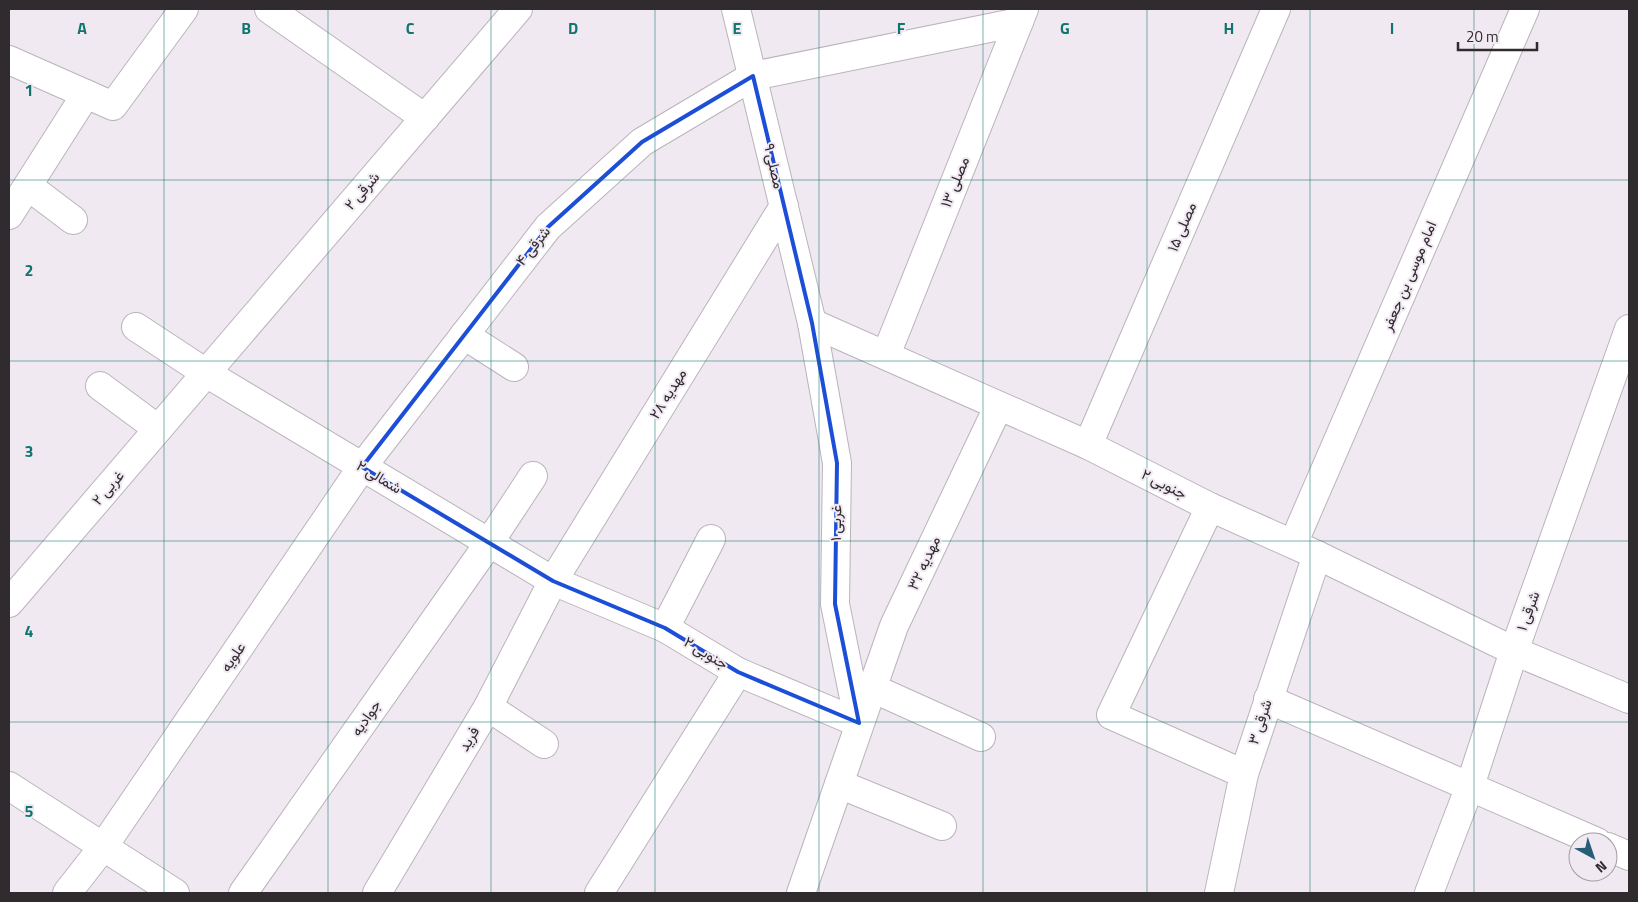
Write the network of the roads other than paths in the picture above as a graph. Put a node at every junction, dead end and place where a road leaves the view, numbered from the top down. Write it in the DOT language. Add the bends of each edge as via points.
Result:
graph roads {
  1 [pos="184,9"];
  2 [pos="269,9"];
  3 [pos="518,9"];
  4 [pos="736,9"];
  5 [pos="1276,9"];
  6 [pos="1525,9"];
  7 [pos="1021,15"];
  8 [pos="9,60"];
  9 [pos="753,76"];
  10 [pos="86,94"];
  11 [pos="425,118"];
  12 [pos="28,186"];
  13 [pos="784,206"];
  14 [pos="9,215"];
  15 [pos="73,220"];
  16 [pos="812,323"];
  17 [pos="136,327"];
  18 [pos="1629,329"];
  19 [pos="464,335"];
  20 [pos="886,356"];
  21 [pos="514,367"];
  22 [pos="206,373"];
  23 [pos="100,386"];
  24 [pos="998,407"];
  25 [pos="158,429"];
  26 [pos="1088,445"];
  27 [pos="362,467"];
  28 [pos="533,476"];
  29 [pos="1210,507"];
  30 [pos="711,539"];
  31 [pos="488,543"];
  32 [pos="1305,549"];
  33 [pos="553,581"];
  34 [pos="9,603"];
  35 [pos="665,628"];
  36 [pos="1514,651"];
  37 [pos="738,672"];
  38 [pos="872,688"];
  39 [pos="1268,699"];
  40 [pos="1629,699"];
  41 [pos="488,707"];
  42 [pos="860,723"];
  43 [pos="981,737"];
  44 [pos="544,744"];
  45 [pos="1244,774"];
  46 [pos="839,784"];
  47 [pos="9,786"];
  48 [pos="1470,786"];
  49 [pos="942,826"];
  50 [pos="1574,832"];
  51 [pos="103,847"];
  52 [pos="67,893"];
  53 [pos="175,893"];
  54 [pos="243,893"];
  55 [pos="377,893"];
  56 [pos="599,893"];
  57 [pos="801,893"];
  58 [pos="1219,893"];
  59 [pos="1429,893"];
  1 -- 10 [label="street" via="113,106"];
  2 -- 11 [label="street"];
  3 -- 11 [label="street, ۲ شرقی"];
  4 -- 9 [label="street, مصلی ۹"];
  5 -- 26 [label="street, مصلی ۱۵"];
  6 -- 32 [label="street, امام موسی بن جعفر"];
  7 -- 9 [label="street"];
  7 -- 20 [label="street, مصلی ۱۳"];
  8 -- 10 [label="street"];
  9 -- 13 [label="street, مصلی ۹"];
  9 -- 19 [label="street, ۴ شرقی" via="642,142 548,227"];
  10 -- 12 [label="street"];
  11 -- 22 [label="street, ۲ شرقی"];
  12 -- 14 [label="street"];
  12 -- 15 [label="street"];
  13 -- 16 [label="street, مصلی ۹"];
  13 -- 33 [label="street, مهدیه ۲۸"];
  16 -- 20 [label="street, جنوبی ۲"];
  16 -- 42 [label="street, ۱ غربی" via="837,463 835,604"];
  17 -- 22 [label="street, ۲ شمالی"];
  18 -- 36 [label="street, شرقی ۱"];
  19 -- 21 [label="street"];
  19 -- 27 [label="street, ۴ شرقی"];
  20 -- 24 [label="street, جنوبی ۲"];
  22 -- 25 [label="street, ۲ غربی"];
  22 -- 27 [label="street, ۲ شمالی"];
  23 -- 25 [label="street"];
  24 -- 26 [label="street, جنوبی ۲"];
  24 -- 38 [label="street, مهدیه ۳۲" via="894,626"];
  25 -- 34 [label="street, ۲ غربی"];
  26 -- 29 [label="street, جنوبی ۲"];
  27 -- 31 [label="street, ۲ شمالی"];
  27 -- 51 [label="street, علویه"];
  28 -- 31 [label="street, جوادیه"];
  29 -- 32 [label="street, جنوبی ۲"];
  29 -- 45 [label="street" via="1111,715"];
  30 -- 35 [label="street"];
  31 -- 33 [label="street, ۲ شمالی"];
  31 -- 54 [label="street, جوادیه"];
  32 -- 36 [label="street, جنوبی ۲"];
  32 -- 39 [label="street, شرقی ۳"];
  33 -- 35 [label="street, ۲ جنوبی"];
  33 -- 41 [label="street, فرید"];
  35 -- 37 [label="street, ۲ جنوبی"];
  36 -- 40 [label="street, جنوبی ۲"];
  36 -- 48 [label="street, شرقی ۱"];
  37 -- 42 [label="street, ۲ جنوبی"];
  37 -- 56 [label="street"];
  38 -- 42 [label="street, مهدیه ۳۲"];
  38 -- 43 [label="street"];
  39 -- 45 [label="street, شرقی ۳"];
  39 -- 48 [label="street"];
  41 -- 44 [label="street"];
  41 -- 55 [label="street, فرید"];
  42 -- 46 [label="street, مهدیه ۳۲"];
  45 -- 58 [label="street, شرقی ۳"];
  46 -- 49 [label="street"];
  46 -- 57 [label="street, مهدیه ۳۲"];
  47 -- 51 [label="street"];
  48 -- 50 [label="street"];
  48 -- 59 [label="street, شرقی ۱"];
  51 -- 52 [label="street, علویه"];
  51 -- 53 [label="street"];
}
